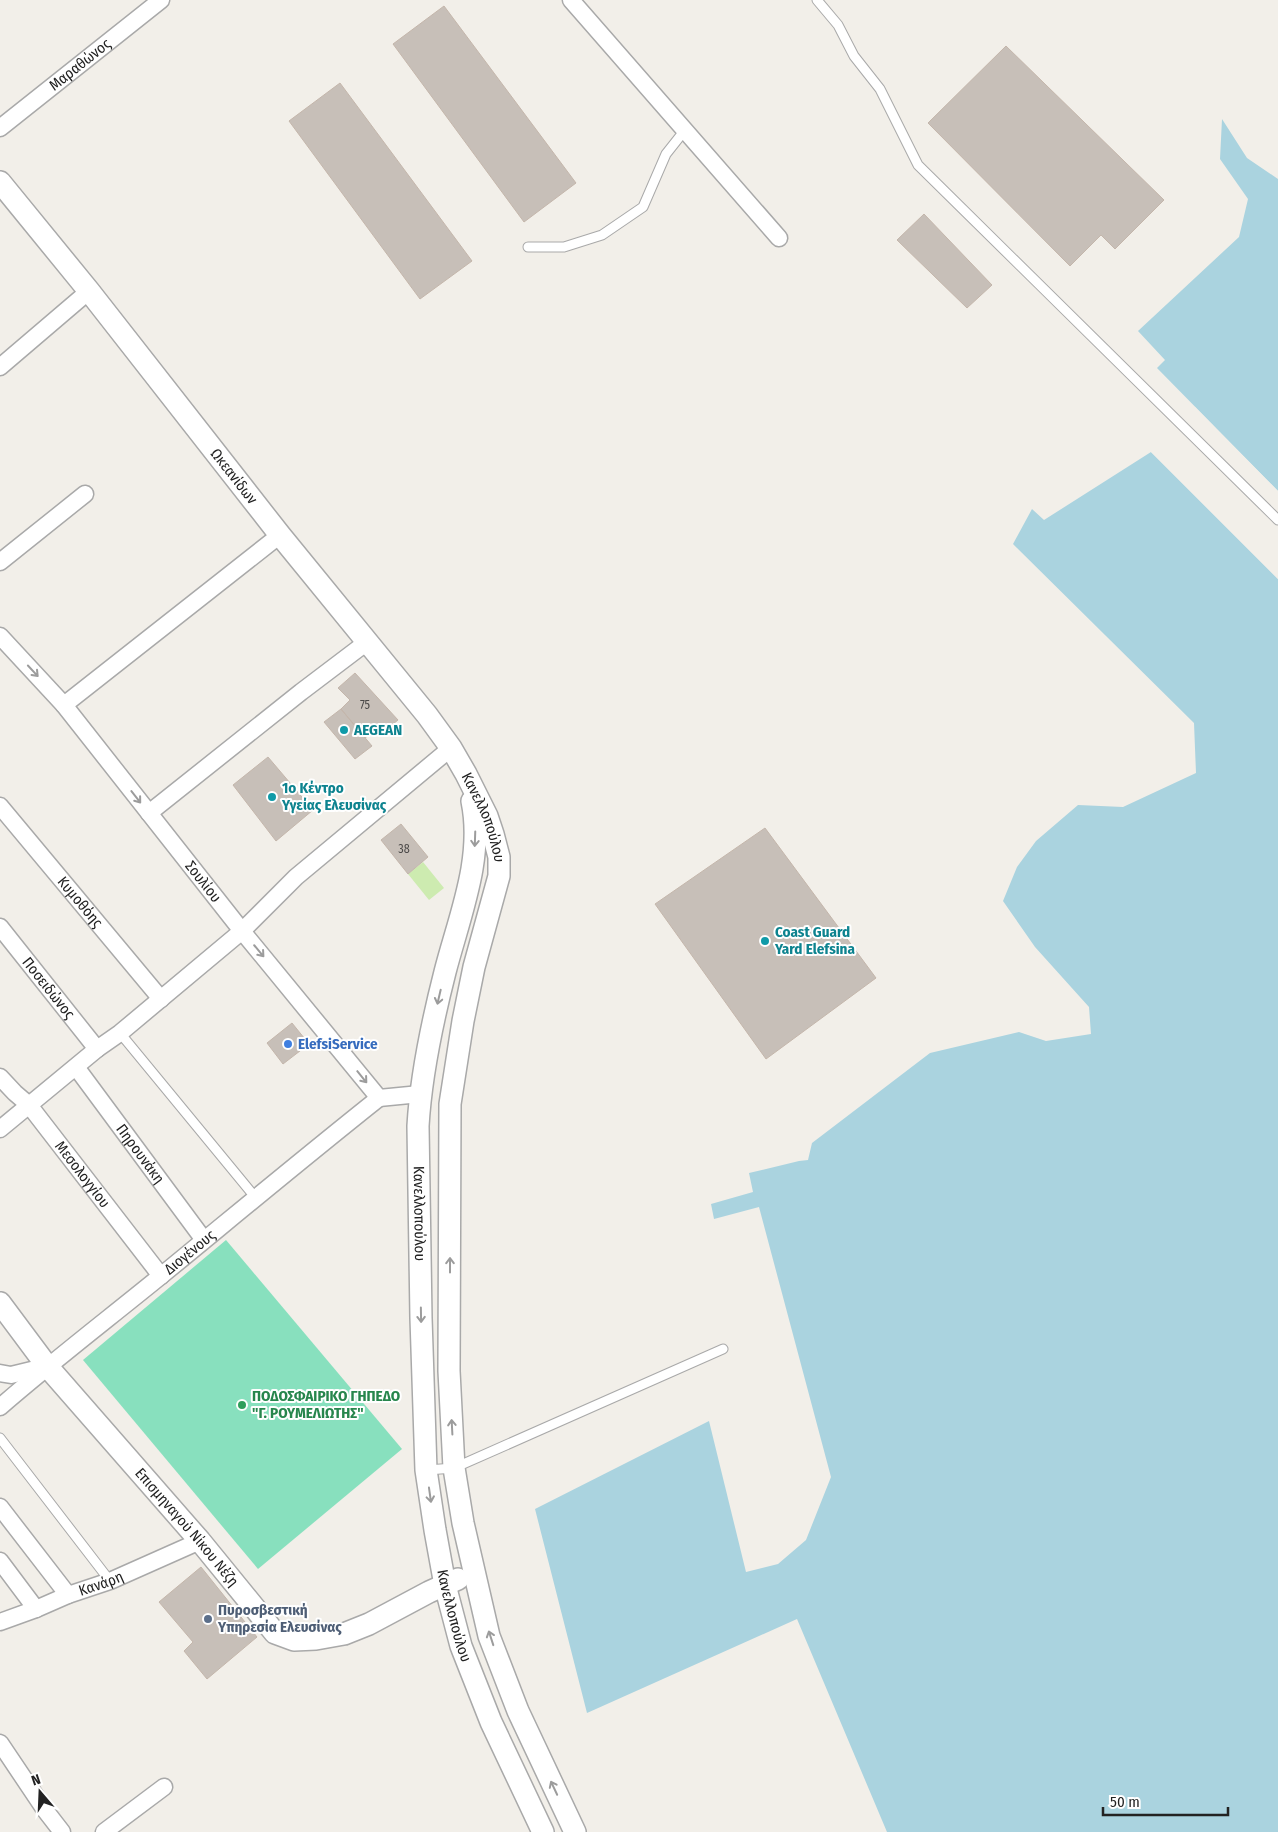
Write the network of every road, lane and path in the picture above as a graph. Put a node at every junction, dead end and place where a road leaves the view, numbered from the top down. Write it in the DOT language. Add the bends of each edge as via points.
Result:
graph roads {
  1 [pos="161,0"];
  2 [pos="571,0"];
  3 [pos="817,0"];
  4 [pos="0,128"];
  5 [pos="685,130"];
  6 [pos="0,182"];
  7 [pos="779,238"];
  8 [pos="528,247"];
  9 [pos="89,292"];
  10 [pos="0,367"];
  11 [pos="86,494"];
  12 [pos="1278,520"];
  13 [pos="280,534"];
  14 [pos="0,562"];
  15 [pos="0,636"];
  16 [pos="367,642"];
  17 [pos="64,705"];
  18 [pos="451,748"];
  19 [pos="466,774"];
  20 [pos="0,806"];
  21 [pos="149,813"];
  22 [pos="0,927"];
  23 [pos="242,931"];
  24 [pos="161,999"];
  25 [pos="120,1033"];
  26 [pos="97,1049"];
  27 [pos="76,1067"];
  28 [pos="0,1077"];
  29 [pos="420,1094"];
  30 [pos="379,1098"];
  31 [pos="29,1105"];
  32 [pos="0,1129"];
  33 [pos="255,1198"];
  34 [pos="204,1240"];
  35 [pos="161,1276"];
  36 [pos="0,1303"];
  37 [pos="723,1350"];
  38 [pos="47,1366"];
  39 [pos="0,1373"];
  40 [pos="0,1407"];
  41 [pos="0,1438"];
  42 [pos="454,1468"];
  43 [pos="426,1470"];
  44 [pos="0,1507"];
  45 [pos="200,1541"];
  46 [pos="0,1561"];
  47 [pos="473,1572"];
  48 [pos="110,1581"];
  49 [pos="445,1585"];
  50 [pos="68,1595"];
  51 [pos="36,1609"];
  52 [pos="0,1622"];
  53 [pos="0,1743"];
  54 [pos="164,1787"];
  55 [pos="62,1832"];
  56 [pos="104,1832"];
  57 [pos="543,1832"];
  58 [pos="575,1832"];
  1 -- 4 [label="street, Μαραθώνος"];
  2 -- 5 [label="street"];
  3 -- 12 [label="lane" via="838,25 854,56 880,89 918,165"];
  5 -- 7 [label="street"];
  5 -- 8 [label="lane" via="666,154 643,207 602,235 564,247"];
  6 -- 9 [label="street, Ωκεανίδων"];
  9 -- 10 [label="street"];
  9 -- 13 [label="street, Ωκεανίδων"];
  11 -- 14 [label="street"];
  13 -- 16 [label="street, Ωκεανίδων"];
  13 -- 17 [label="street"];
  15 -- 17 [label="street, Σουλίου, one-way"];
  16 -- 18 [label="street, Ωκεανίδων"];
  16 -- 21 [label="street"];
  17 -- 21 [label="street, Σουλίου, one-way"];
  18 -- 19 [label="street, Ωκεανίδων"];
  18 -- 23 [label="street" via="296,877"];
  19 -- 29 [label="street, Κανελλοπούλου, one-way" via="474,813 475,852 429,1039"];
  42 -- 19 [label="street, Κανελλοπούλου, one-way" via="449,1371 450,1104 472,976 499,876 499,857 493,834"];
  20 -- 24 [label="street, Κυμοθόης"];
  21 -- 23 [label="street, Σουλίου"];
  22 -- 26 [label="street, Ποσειδώνος"];
  23 -- 24 [label="street"];
  23 -- 30 [label="street, Σουλίου, one-way"];
  24 -- 25 [label="street"];
  25 -- 26 [label="street"];
  25 -- 33 [label="lane"];
  26 -- 27 [label="street"];
  27 -- 31 [label="street"];
  27 -- 34 [label="street, Πηρουνάκη"];
  28 -- 31 [label="street, Μεσολογγίου"];
  29 -- 30 [label="street"];
  29 -- 43 [label="street, Κανελλοπούλου, one-way" via="420,1318"];
  30 -- 33 [label="street, Διογένους"];
  31 -- 32 [label="street"];
  31 -- 35 [label="street, Μεσολογγίου"];
  33 -- 34 [label="street, Διογένους"];
  34 -- 35 [label="street, Διογένους"];
  35 -- 38 [label="street, Διογένους"];
  36 -- 38 [label="street, Επισμηναγού Νίκου Νέζη"];
  37 -- 42 [label="lane"];
  38 -- 39 [label="street" via="11,1374"];
  38 -- 40 [label="street, Διογένους"];
  38 -- 45 [label="street, Επισμηναγού Νίκου Νέζη"];
  41 -- 48 [label="lane"];
  42 -- 43 [label="lane"];
  42 -- 47 [label="street, Κανελλοπούλου"];
  43 -- 49 [label="street, Κανελλοπούλου, one-way"];
  44 -- 50 [label="street"];
  45 -- 48 [label="street, Κανάρη"];
  45 -- 49 [label="street, Επισμηναγού Νίκου Νέζη" via="275,1633 294,1640 344,1634"];
  46 -- 51 [label="street"];
  47 -- 49 [label="street, Επισμηναγού Νίκου Νέζη"];
  58 -- 47 [label="street, Κανελλοπούλου, one-way" via="518,1711 489,1636"];
  48 -- 50 [label="street, Κανάρη"];
  49 -- 57 [label="street, Κανελλοπούλου" via="461,1646 491,1722"];
  50 -- 51 [label="street, Κανάρη"];
  51 -- 52 [label="street, Κανάρη"];
  53 -- 55 [label="street"];
  54 -- 56 [label="street"];
}
